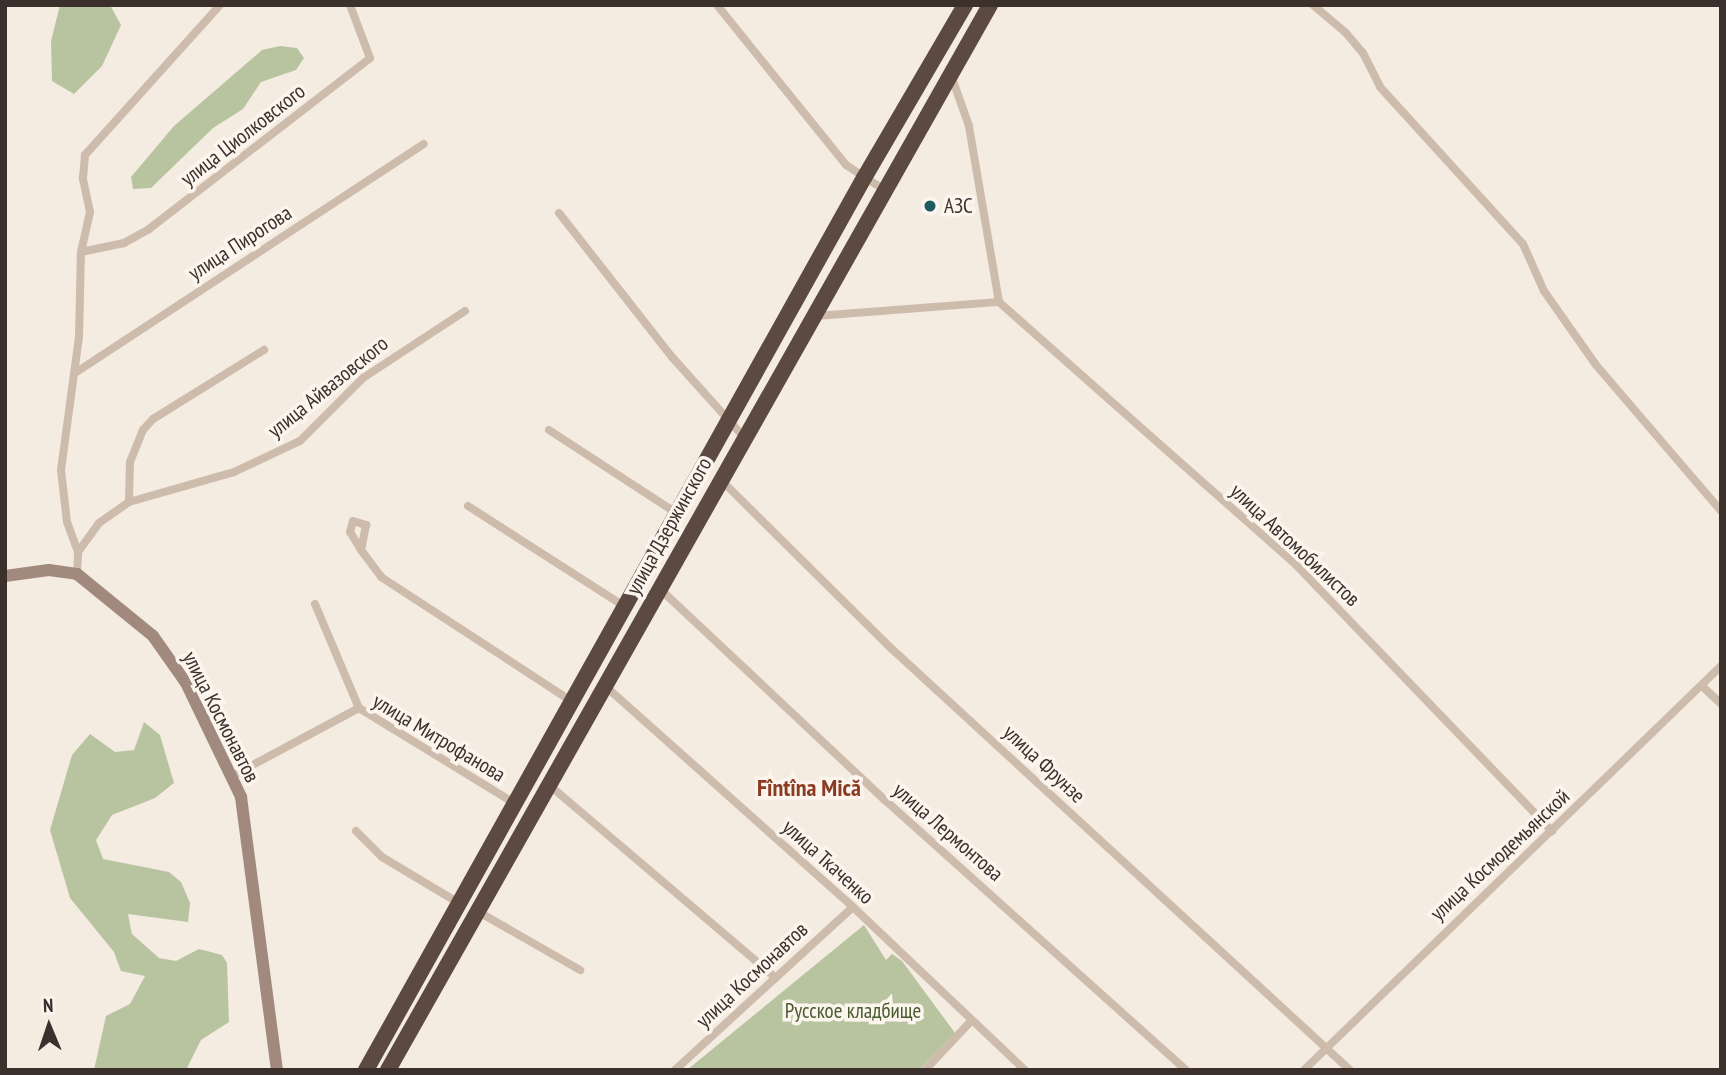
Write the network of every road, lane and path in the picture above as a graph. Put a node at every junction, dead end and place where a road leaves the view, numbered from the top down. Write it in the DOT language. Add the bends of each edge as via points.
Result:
graph roads {
  1 [pos="220,5"];
  2 [pos="350,5"];
  3 [pos="717,5"];
  4 [pos="965,5"];
  5 [pos="990,5"];
  6 [pos="1313,5"];
  7 [pos="951,75"];
  8 [pos="423,144"];
  9 [pos="864,178"];
  10 [pos="883,189"];
  11 [pos="559,213"];
  12 [pos="81,252"];
  13 [pos="999,302"];
  14 [pos="465,311"];
  15 [pos="813,316"];
  16 [pos="264,349"];
  17 [pos="75,373"];
  18 [pos="729,419"];
  19 [pos="549,430"];
  20 [pos="743,436"];
  21 [pos="720,479"];
  22 [pos="129,502"];
  23 [pos="468,506"];
  24 [pos="1721,511"];
  25 [pos="678,513"];
  26 [pos="361,551"];
  27 [pos="78,552"];
  28 [pos="77,574"];
  29 [pos="5,576"];
  30 [pos="659,588"];
  31 [pos="315,604"];
  32 [pos="624,606"];
  33 [pos="1721,666"];
  34 [pos="604,684"];
  35 [pos="1702,686"];
  36 [pos="573,702"];
  37 [pos="1721,704"];
  38 [pos="359,708"];
  39 [pos="234,775"];
  40 [pos="548,784"];
  41 [pos="514,803"];
  42 [pos="356,831"];
  43 [pos="1552,831"];
  44 [pos="459,903"];
  45 [pos="853,907"];
  46 [pos="477,911"];
  47 [pos="580,970"];
  48 [pos="776,978"];
  49 [pos="971,1021"];
  50 [pos="1324,1049"];
  51 [pos="277,1070"];
  52 [pos="366,1070"];
  53 [pos="388,1070"];
  54 [pos="675,1070"];
  55 [pos="925,1070"];
  56 [pos="1025,1070"];
  57 [pos="1186,1070"];
  58 [pos="1304,1070"];
  59 [pos="1350,1070"];
  1 -- 12 [label="street" via="89,147 82,165 89,226"];
  2 -- 12 [label="street, улица Циолковского" via="370,58 149,229 124,243"];
  3 -- 9 [label="street" via="846,164"];
  4 -- 9 [label="highway, улица Дзержинского"];
  5 -- 7 [label="highway, улица Дзержинского"];
  6 -- 24 [label="street" via="1346,33 1363,53 1380,87 1523,244 1544,291 1596,365"];
  7 -- 10 [label="highway, улица Дзержинского"];
  7 -- 13 [label="street" via="969,126"];
  8 -- 17 [label="street, улица Пирогова"];
  9 -- 10 [label="street"];
  9 -- 18 [label="highway, улица Дзержинского"];
  10 -- 15 [label="highway, улица Дзержинского"];
  11 -- 18 [label="street" via="672,357"];
  12 -- 17 [label="street"];
  13 -- 15 [label="street"];
  13 -- 43 [label="street, улица Автомобилистов" via="1297,566"];
  14 -- 22 [label="street, улица Айвазовского" via="363,378 300,441 271,458"];
  15 -- 20 [label="highway, улица Дзержинского"];
  16 -- 22 [label="street" via="153,419 143,430 130,462"];
  17 -- 27 [label="street" via="61,470 67,522"];
  18 -- 20 [label="street"];
  18 -- 25 [label="highway, улица Дзержинского"];
  19 -- 25 [label="street"];
  20 -- 21 [label="highway, улица Дзержинского"];
  21 -- 30 [label="highway, улица Дзержинского"];
  21 -- 50 [label="street, улица Фрунзе" via="892,649"];
  22 -- 27 [label="street, улица Айвазовского" via="99,523"];
  23 -- 32 [label="street"];
  25 -- 32 [label="highway, улица Дзержинского"];
  26 -- 36 [label="street" via="371,569"];
  27 -- 28 [label="street"];
  28 -- 29 [label="street, улица Космонавтов" via="49,570"];
  28 -- 39 [label="street, улица Космонавтов" via="125,609 165,652"];
  30 -- 34 [label="highway, улица Дзержинского"];
  30 -- 57 [label="street, улица Лермонтова" via="885,800"];
  31 -- 38 [label="street"];
  32 -- 36 [label="highway, улица Дзержинского"];
  33 -- 35 [label="street, улица Космодемьянской"];
  34 -- 40 [label="highway, улица Дзержинского"];
  34 -- 45 [label="street, улица Ткаченко"];
  35 -- 37 [label="street"];
  35 -- 43 [label="street, улица Космодемьянской"];
  36 -- 41 [label="highway, улица Дзержинского"];
  38 -- 39 [label="street, улица Митрофанова"];
  38 -- 41 [label="street, улица Митрофанова"];
  39 -- 51 [label="street, улица Космонавтов" via="246,818"];
  40 -- 46 [label="highway, улица Дзержинского"];
  40 -- 48 [label="street"];
  41 -- 44 [label="highway, улица Дзержинского"];
  42 -- 44 [label="street" via="382,857"];
  43 -- 50 [label="street, улица Космодемьянской"];
  44 -- 52 [label="highway, улица Дзержинского"];
  45 -- 48 [label="street, улица Космонавтов"];
  45 -- 49 [label="street, улица Ткаченко"];
  46 -- 47 [label="street"];
  46 -- 53 [label="highway, улица Дзержинского"];
  48 -- 54 [label="street, улица Космонавтов"];
  49 -- 55 [label="street"];
  49 -- 56 [label="street, улица Ткаченко"];
  50 -- 58 [label="street, улица Космодемьянской"];
  50 -- 59 [label="street, улица Фрунзе"];
}
